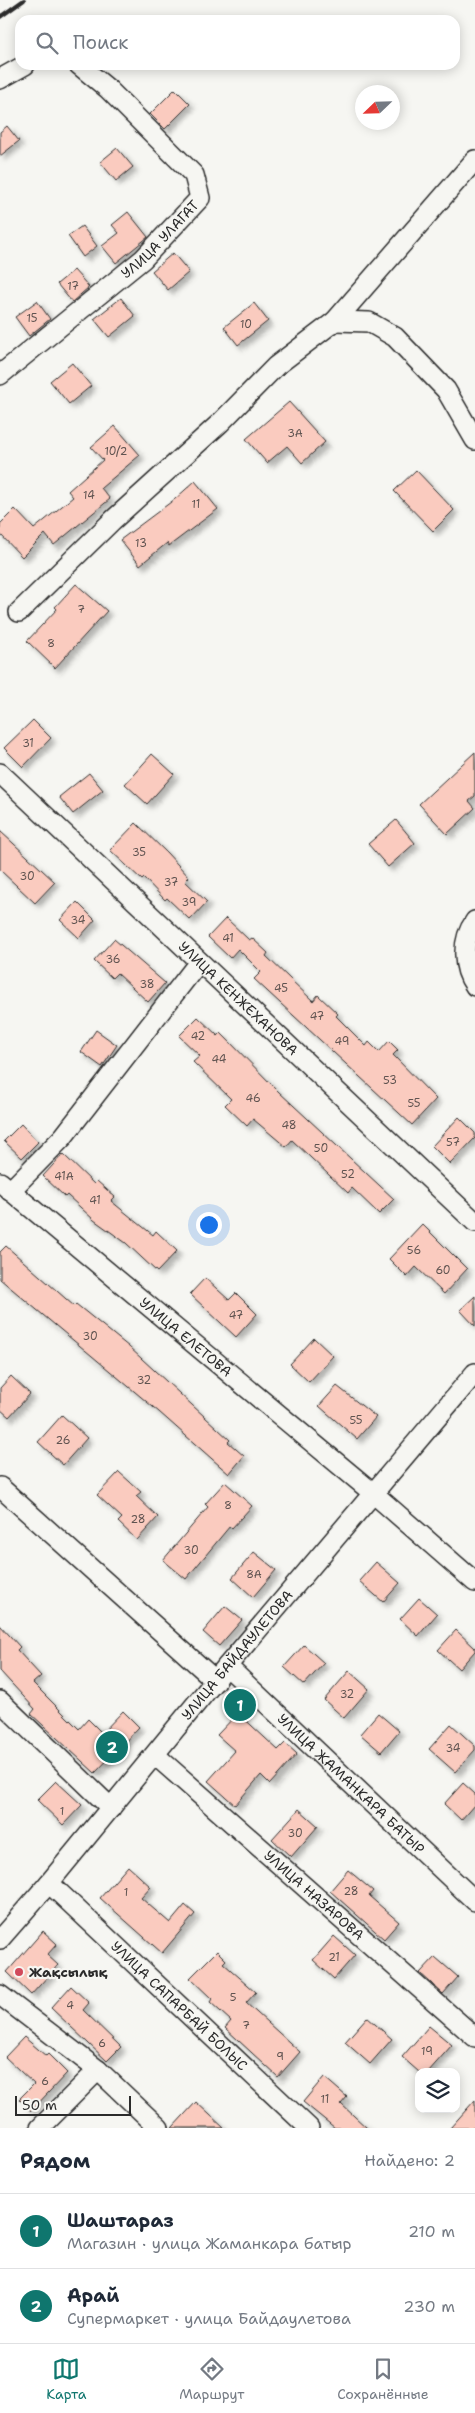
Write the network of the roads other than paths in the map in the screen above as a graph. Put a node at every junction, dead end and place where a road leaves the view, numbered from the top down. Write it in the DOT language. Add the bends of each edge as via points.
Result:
graph roads {
  1 [pos="17,70"];
  2 [pos="85,70"];
  3 [pos="0,80"];
  4 [pos="475,160"];
  5 [pos="334,321"];
  6 [pos="0,375"];
  7 [pos="475,440"];
  8 [pos="19,612"];
  9 [pos="0,773"];
  10 [pos="475,922"];
  11 [pos="199,962"];
  12 [pos="475,986"];
  13 [pos="5,1187"];
  14 [pos="475,1222"];
  15 [pos="475,1372"];
  16 [pos="0,1487"];
  17 [pos="373,1493"];
  18 [pos="475,1582"];
  19 [pos="221,1674"];
  20 [pos="0,1701"];
  21 [pos="155,1755"];
  22 [pos="111,1808"];
  23 [pos="49,1883"];
  24 [pos="475,1901"];
  25 [pos="0,1939"];
  26 [pos="0,1995"];
  27 [pos="475,2037"];
  28 [pos="98,2070"];
  29 [pos="40,2128"];
  30 [pos="159,2128"];
  31 [pos="309,2128"];
  1 -- 3 [label="street"];
  2 -- 6 [label="street, УЛИЦА УЛАГАТ" via="194,175 200,198 143,259"];
  4 -- 5 [label="street"];
  5 -- 7 [label="street" via="369,322 395,337 446,390"];
  5 -- 8 [label="street" via="276,366 220,424 113,520"];
  9 -- 11 [label="street, УЛИЦА КЕНЖЕХАНОВА"];
  10 -- 12 [label="street" via="463,952 470,980"];
  11 -- 13 [label="street" via="63,1137"];
  11 -- 14 [label="street, УЛИЦА КЕНЖЕХАНОВА"];
  13 -- 17 [label="street, УЛИЦА ЕЛЕТОВА"];
  15 -- 17 [label="street, УЛИЦА БАЙДАУЛЕТОВА"];
  16 -- 19 [label="street, УЛИЦА ЖАМАНКАРА БАТЫР"];
  17 -- 18 [label="street, УЛИЦА ЕЛЕТОВА"];
  17 -- 19 [label="street, УЛИЦА БАЙДАУЛЕТОВА"];
  19 -- 21 [label="street, УЛИЦА БАЙДАУЛЕТОВА"];
  19 -- 24 [label="street, УЛИЦА ЖАМАНКАРА БАТЫР"];
  20 -- 22 [label="street"];
  21 -- 22 [label="street, УЛИЦА БАЙДАУЛЕТОВА"];
  21 -- 27 [label="street, УЛИЦА НАЗАРОВА"];
  22 -- 23 [label="street, УЛИЦА БАЙДАУЛЕТОВА"];
  23 -- 25 [label="street, УЛИЦА БАЙДАУЛЕТОВА"];
  23 -- 31 [label="street, УЛИЦА CАПАРБАЙ БОЛЫС"];
  26 -- 28 [label="street"];
  28 -- 29 [label="street"];
  28 -- 30 [label="street"];
}
